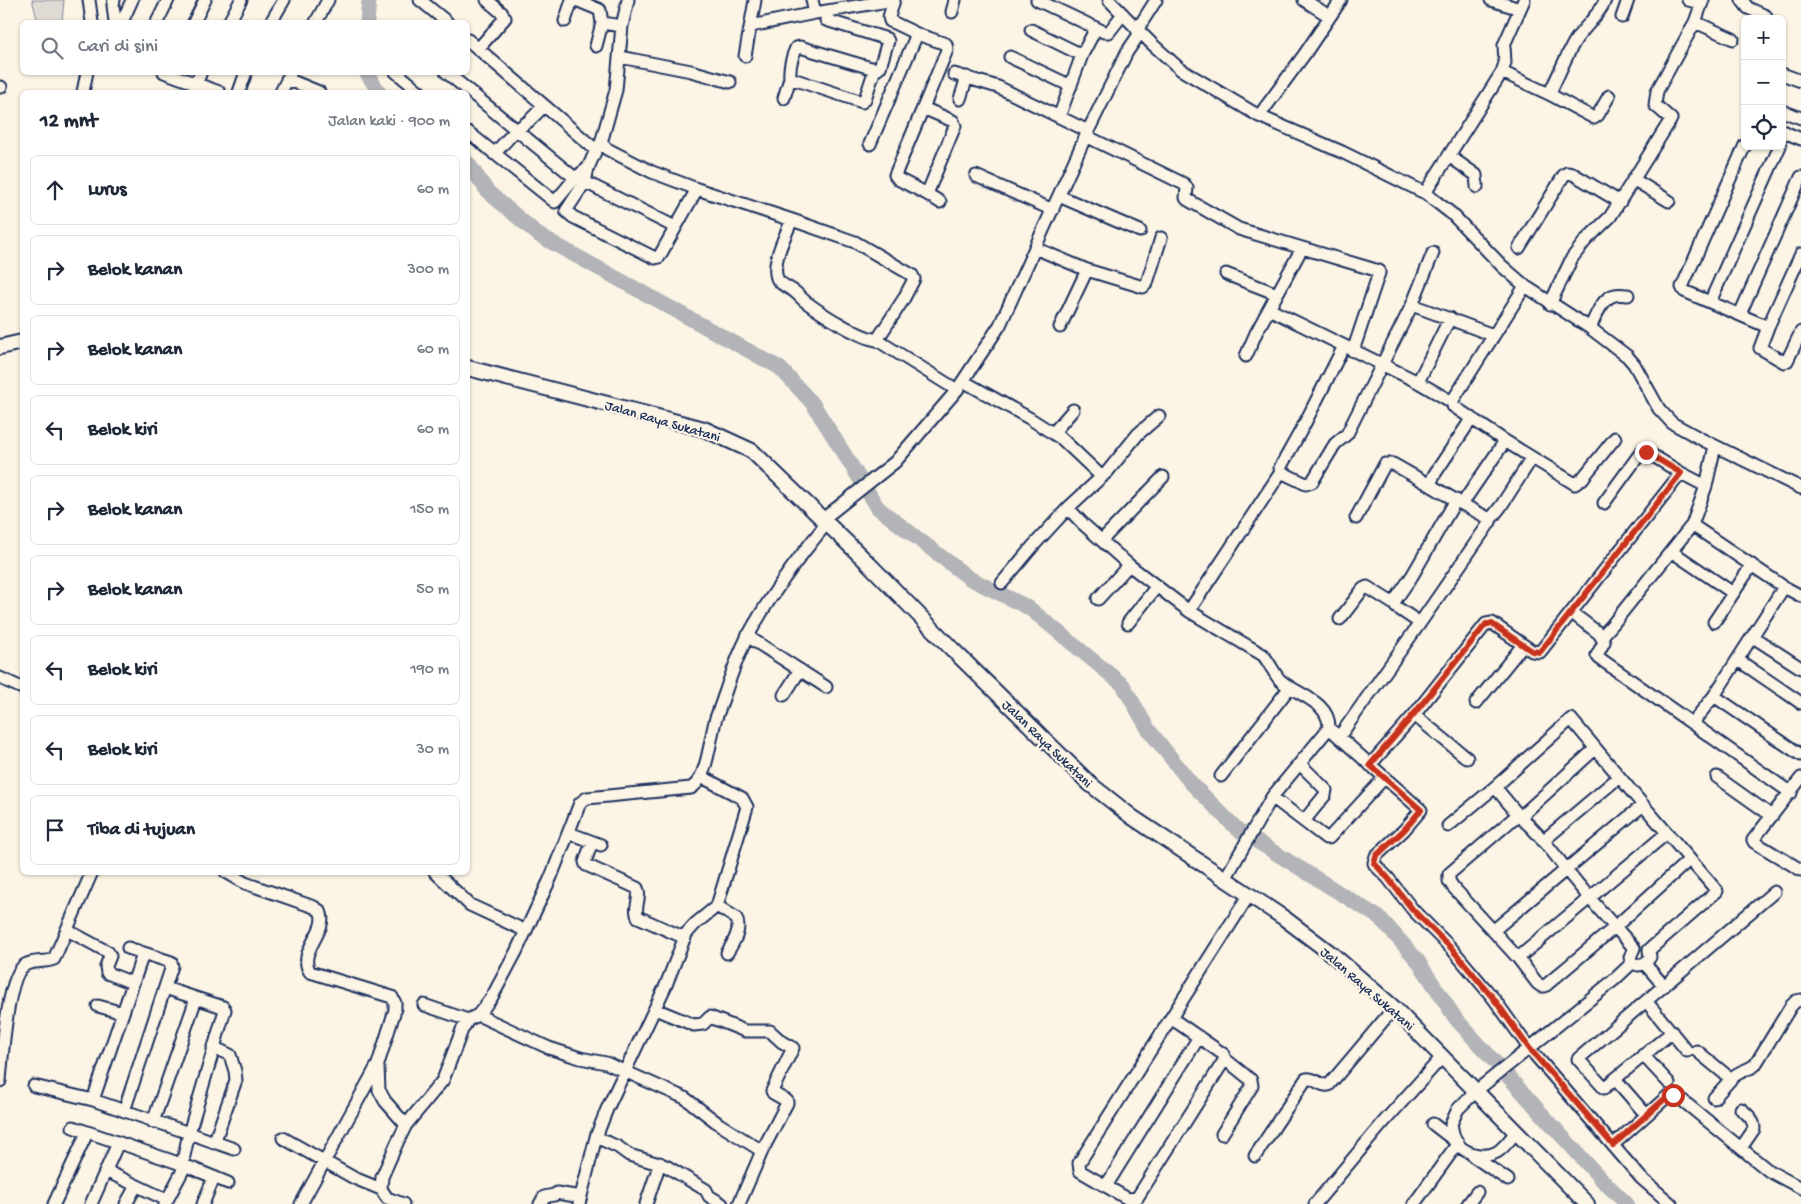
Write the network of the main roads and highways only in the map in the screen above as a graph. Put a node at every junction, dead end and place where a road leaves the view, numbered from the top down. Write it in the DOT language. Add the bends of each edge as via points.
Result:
graph roads {
  1 [pos="20,342"];
  2 [pos="0,347"];
  3 [pos="470,369"];
  4 [pos="1587,1204"];
  1 -- 2 [label="main road"];
  3 -- 4 [label="main road, Jalan Raya Sukatani" via="704,429 752,451 1090,784 1132,817 1333,955 1394,1008"];
}
